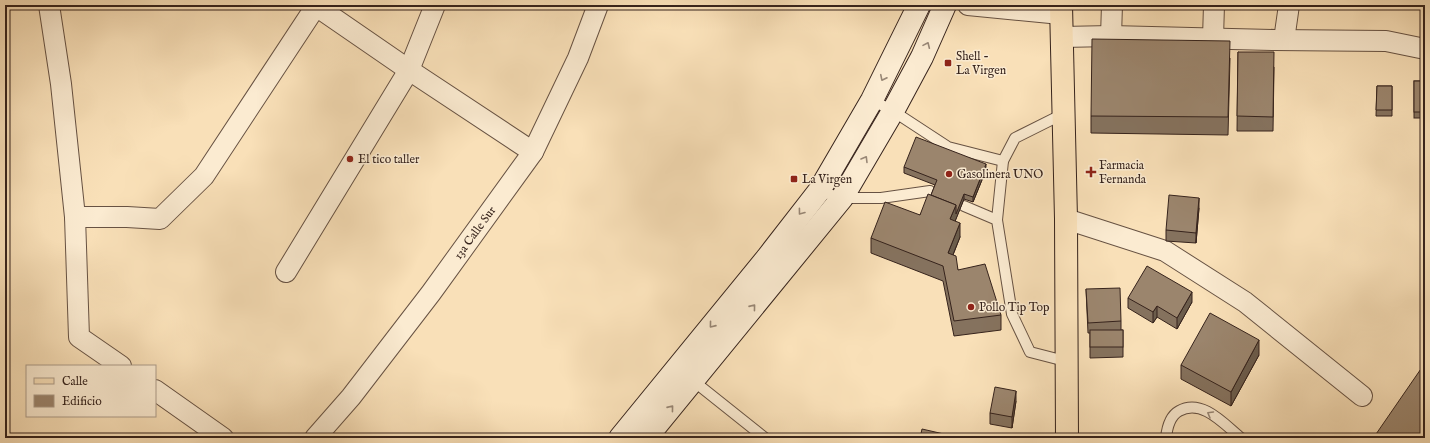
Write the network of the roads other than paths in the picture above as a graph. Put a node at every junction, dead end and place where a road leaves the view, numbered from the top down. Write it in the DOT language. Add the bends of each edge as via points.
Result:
graph roads {
  1 [pos="49,5"];
  2 [pos="315,5"];
  3 [pos="435,5"];
  4 [pos="598,5"];
  5 [pos="918,5"];
  6 [pos="945,5"];
  7 [pos="968,5"];
  8 [pos="1112,5"];
  9 [pos="1214,5"];
  10 [pos="1289,5"];
  11 [pos="1061,9"];
  12 [pos="1111,36"];
  13 [pos="1062,37"];
  14 [pos="1212,38"];
  15 [pos="1284,40"];
  16 [pos="1425,49"];
  17 [pos="409,70"];
  18 [pos="872,100"];
  19 [pos="893,112"];
  20 [pos="1063,114"];
  21 [pos="534,152"];
  22 [pos="1003,161"];
  23 [pos="819,191"];
  24 [pos="930,191"];
  25 [pos="842,198"];
  26 [pos="964,206"];
  27 [pos="75,217"];
  28 [pos="1066,219"];
  29 [pos="997,220"];
  30 [pos="286,272"];
  31 [pos="1065,361"];
  32 [pos="119,365"];
  33 [pos="686,373"];
  34 [pos="156,391"];
  35 [pos="1362,396"];
  36 [pos="223,438"];
  37 [pos="315,438"];
  38 [pos="620,438"];
  39 [pos="646,438"];
  40 [pos="765,438"];
  41 [pos="1067,438"];
  42 [pos="1166,438"];
  43 [pos="1241,438"];
  1 -- 27 [label="street" via="61,84"];
  2 -- 17 [label="street"];
  2 -- 27 [label="street" via="204,176 160,219"];
  3 -- 17 [label="street"];
  4 -- 21 [label="street, 13a Calle Sur" via="578,58"];
  5 -- 18 [label="street, one-way"];
  19 -- 6 [label="street, one-way" via="922,57"];
  7 -- 11 [label="street"];
  8 -- 12 [label="street"];
  9 -- 14 [label="street"];
  10 -- 15 [label="street"];
  11 -- 13 [label="main road"];
  12 -- 13 [label="street"];
  12 -- 14 [label="street"];
  13 -- 20 [label="main road"];
  14 -- 15 [label="street"];
  15 -- 16 [label="street" via="1386,41"];
  17 -- 21 [label="street"];
  17 -- 30 [label="street"];
  18 -- 19 [label="lane"];
  18 -- 23 [label="street"];
  19 -- 22 [label="lane" via="948,147"];
  25 -- 19 [label="street, one-way"];
  20 -- 22 [label="lane" via="1015,138"];
  20 -- 28 [label="main road"];
  21 -- 37 [label="street, 13a Calle Sur" via="431,293 351,397"];
  22 -- 29 [label="lane"];
  23 -- 25 [label="lane"];
  23 -- 33 [label="street, one-way" via="767,258"];
  24 -- 25 [label="lane" via="881,198"];
  33 -- 25 [label="street, one-way"];
  26 -- 29 [label="lane"];
  27 -- 32 [label="street" via="79,337"];
  28 -- 31 [label="main road"];
  28 -- 35 [label="street" via="1165,251 1245,302"];
  29 -- 31 [label="lane" via="1012,314 1030,352"];
  31 -- 41 [label="main road"];
  33 -- 38 [label="street"];
  39 -- 33 [label="street, one-way"];
  33 -- 40 [label="lane"];
  34 -- 36 [label="street"];
  43 -- 42 [label="lane, one-way" via="1212,414 1198,408 1186,407 1175,413 1167,429"];
}
